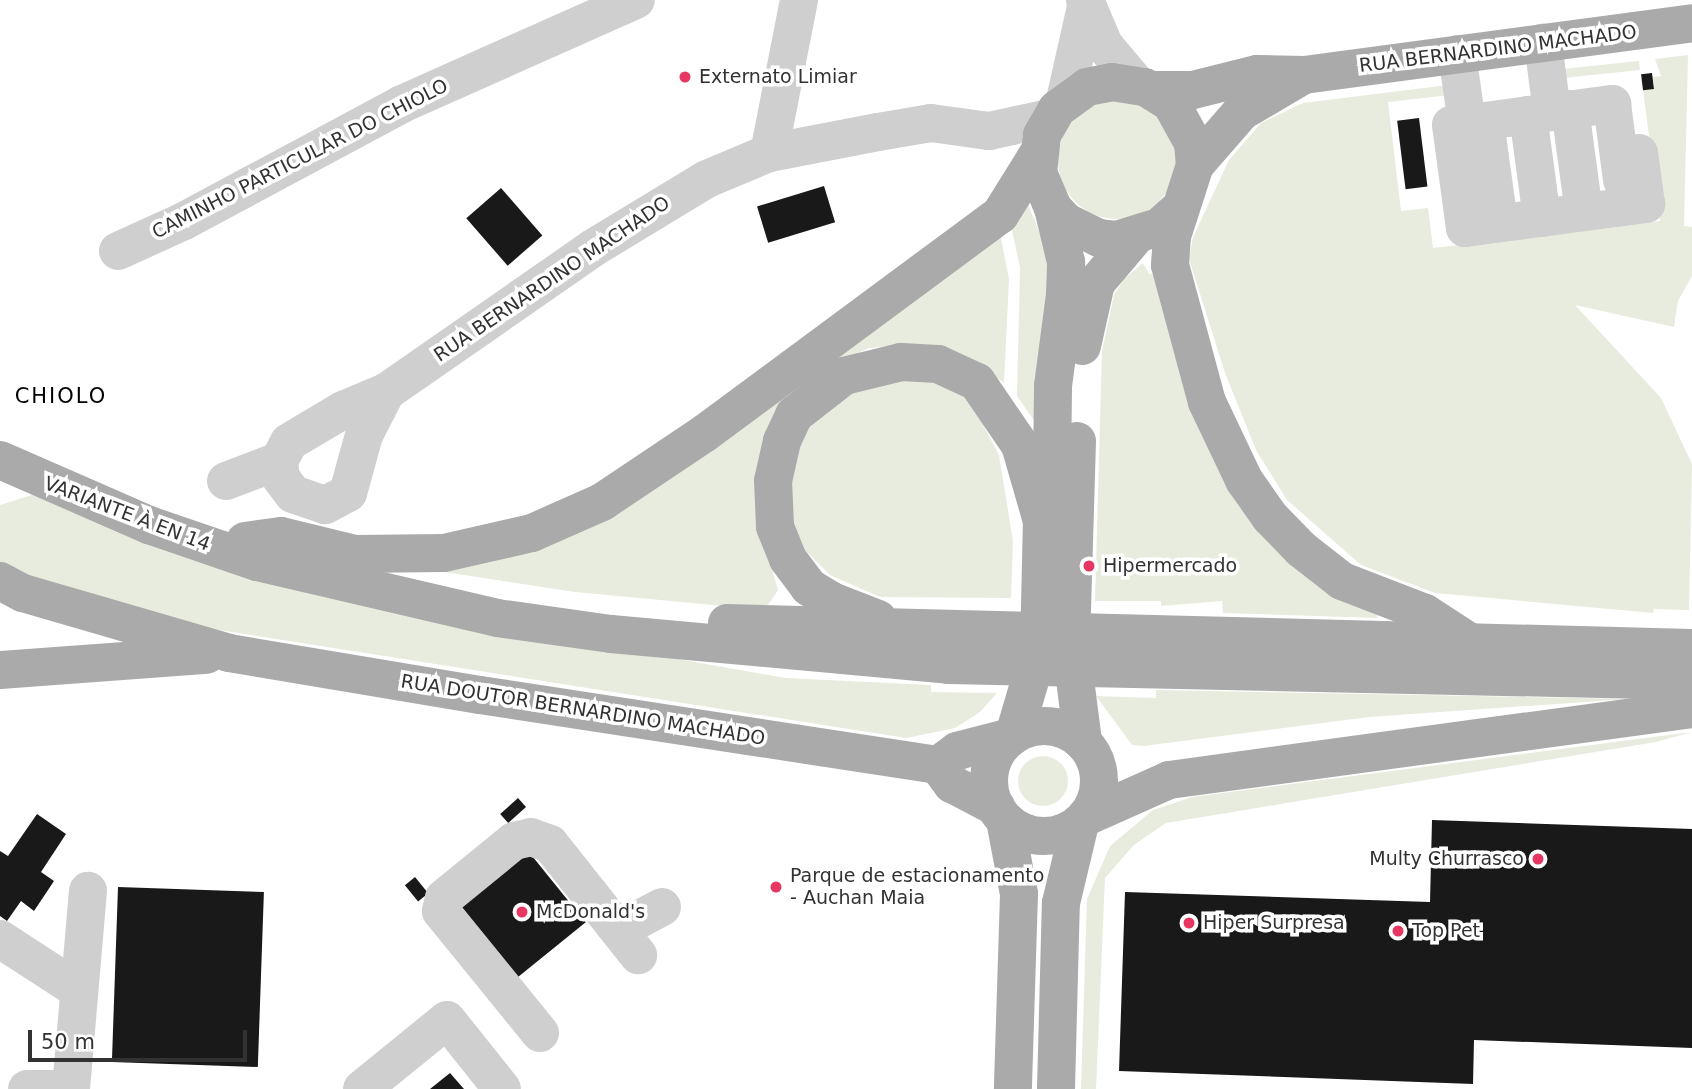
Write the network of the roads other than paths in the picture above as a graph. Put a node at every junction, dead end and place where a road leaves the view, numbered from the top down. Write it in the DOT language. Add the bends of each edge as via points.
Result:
graph roads {
  1 [pos="636,0"];
  2 [pos="799,0"];
  3 [pos="1086,4"];
  4 [pos="1692,23"];
  5 [pos="1543,43"];
  6 [pos="1457,54"];
  7 [pos="1304,75"];
  8 [pos="1145,87"];
  9 [pos="1057,109"];
  10 [pos="1531,114"];
  11 [pos="769,153"];
  12 [pos="1038,154"];
  13 [pos="1195,165"];
  14 [pos="1053,208"];
  15 [pos="1178,210"];
  16 [pos="1562,215"];
  17 [pos="1135,237"];
  18 [pos="118,251"];
  19 [pos="386,393"];
  20 [pos="0,442"];
  21 [pos="0,460"];
  22 [pos="279,461"];
  23 [pos="226,481"];
  24 [pos="1042,521"];
  25 [pos="251,552"];
  26 [pos="0,581"];
  27 [pos="910,630"];
  28 [pos="1471,643"];
  29 [pos="950,648"];
  30 [pos="1692,648"];
  31 [pos="229,653"];
  32 [pos="1141,654"];
  33 [pos="0,670"];
  34 [pos="1692,681"];
  35 [pos="1692,709"];
  36 [pos="1012,736"];
  37 [pos="1083,742"];
  38 [pos="938,765"];
  39 [pos="1000,814"];
  40 [pos="1083,820"];
  41 [pos="88,891"];
  42 [pos="662,907"];
  43 [pos="0,939"];
  44 [pos="77,989"];
  45 [pos="540,1033"];
  46 [pos="27,1089"];
  47 [pos="64,1089"];
  48 [pos="71,1089"];
  49 [pos="362,1089"];
  50 [pos="502,1089"];
  51 [pos="1013,1089"];
  52 [pos="1056,1089"];
  1 -- 18 [label="street, CAMINHO PARTICULAR DO CHIOLO" via="402,104 184,221"];
  2 -- 11 [label="street"];
  3 -- 8 [label="street" via="1104,45"];
  3 -- 9 [label="street"];
  4 -- 5 [label="main road, RUA BERNARDINO MACHADO"];
  5 -- 6 [label="main road, RUA BERNARDINO MACHADO"];
  5 -- 10 [label="street"];
  6 -- 7 [label="main road, RUA BERNARDINO MACHADO"];
  6 -- 10 [label="street"];
  7 -- 8 [label="main road, RUA BERNARDINO MACHADO" via="1257,74 1193,90"];
  7 -- 13 [label="main road, RUA BERNARDINO MACHADO" via="1241,112"];
  8 -- 9 [label="main road" via="1112,82 1087,87"];
  8 -- 13 [label="main road" via="1171,103 1185,121"];
  9 -- 11 [label="street, RUA BERNARDINO MACHADO" via="989,131 931,123"];
  9 -- 12 [label="main road"];
  10 -- 16 [label="street"];
  10 -- 16 [label="street"];
  10 -- 16 [label="street" via="1451,125 1465,228"];
  10 -- 16 [label="street" via="1612,104 1619,156 1639,153 1646,204"];
  11 -- 19 [label="street, RUA BERNARDINO MACHADO" via="707,179 639,219"];
  12 -- 14 [label="main road" via="1038,173"];
  12 -- 25 [label="main road" via="1000,215 705,433 602,502 532,533 444,552 355,554 281,536"];
  13 -- 15 [label="main road" via="1190,189"];
  14 -- 17 [label="main road" via="1066,222 1099,238"];
  14 -- 24 [label="main road" via="1066,262 1065,295 1054,386 1052,470"];
  15 -- 17 [label="main road" via="1159,227"];
  15 -- 28 [label="main road" via="1170,265 1179,309 1207,402 1244,480 1293,541 1342,581 1425,613"];
  17 -- 37 [label="main road" via="1096,283 1081,356 1071,648"];
  19 -- 22 [label="street, RUA BERNARDINO MACHADO" via="344,410 289,442"];
  19 -- 22 [label="street, RUA BERNARDINO MACHADO" via="364,435 355,483 338,502 325,505 293,494 281,478"];
  20 -- 25 [label="main road, VARIANTE À EN 14"];
  21 -- 25 [label="main road, VARIANTE À EN 14" via="149,525"];
  22 -- 23 [label="street, RUA BERNARDINO MACHADO"];
  24 -- 27 [label="main road" via="1020,445 977,382 938,364 901,362 872,366 817,393 794,415 782,441 773,481 775,526 788,559 809,587 832,601"];
  24 -- 36 [label="main road" via="1039,650"];
  25 -- 27 [label="main road" via="470,595 728,623"];
  25 -- 29 [label="main road" via="510,620 727,647"];
  26 -- 31 [label="main road, RUA DOUTOR BERNARDINO MACHADO" via="23,593"];
  27 -- 29 [label="main road"];
  28 -- 30 [label="main road"];
  28 -- 32 [label="main road"];
  29 -- 32 [label="main road"];
  31 -- 33 [label="main road, RUA DOUTOR BERNARDINO MACHADO"];
  31 -- 38 [label="main road, RUA DOUTOR BERNARDINO MACHADO"];
  32 -- 34 [label="main road"];
  35 -- 40 [label="main road" via="1169,780"];
  36 -- 37 [label="main road" via="1050,726"];
  36 -- 38 [label="main road" via="957,751"];
  36 -- 39 [label="main road" via="992,764 989,786"];
  37 -- 40 [label="main road" via="1099,779"];
  38 -- 39 [label="main road" via="952,784"];
  39 -- 40 [label="main road" via="1025,833 1048,836"];
  39 -- 51 [label="main road" via="1019,894"];
  40 -- 52 [label="main road" via="1061,903"];
  41 -- 44 [label="street"];
  42 -- 45 [label="street" via="632,923 627,940 550,844 531,837 514,841 444,898 441,911 450,925"];
  43 -- 44 [label="street"];
  44 -- 48 [label="street"];
  46 -- 47 [label="street"];
  49 -- 50 [label="street" via="447,1020"];
}
